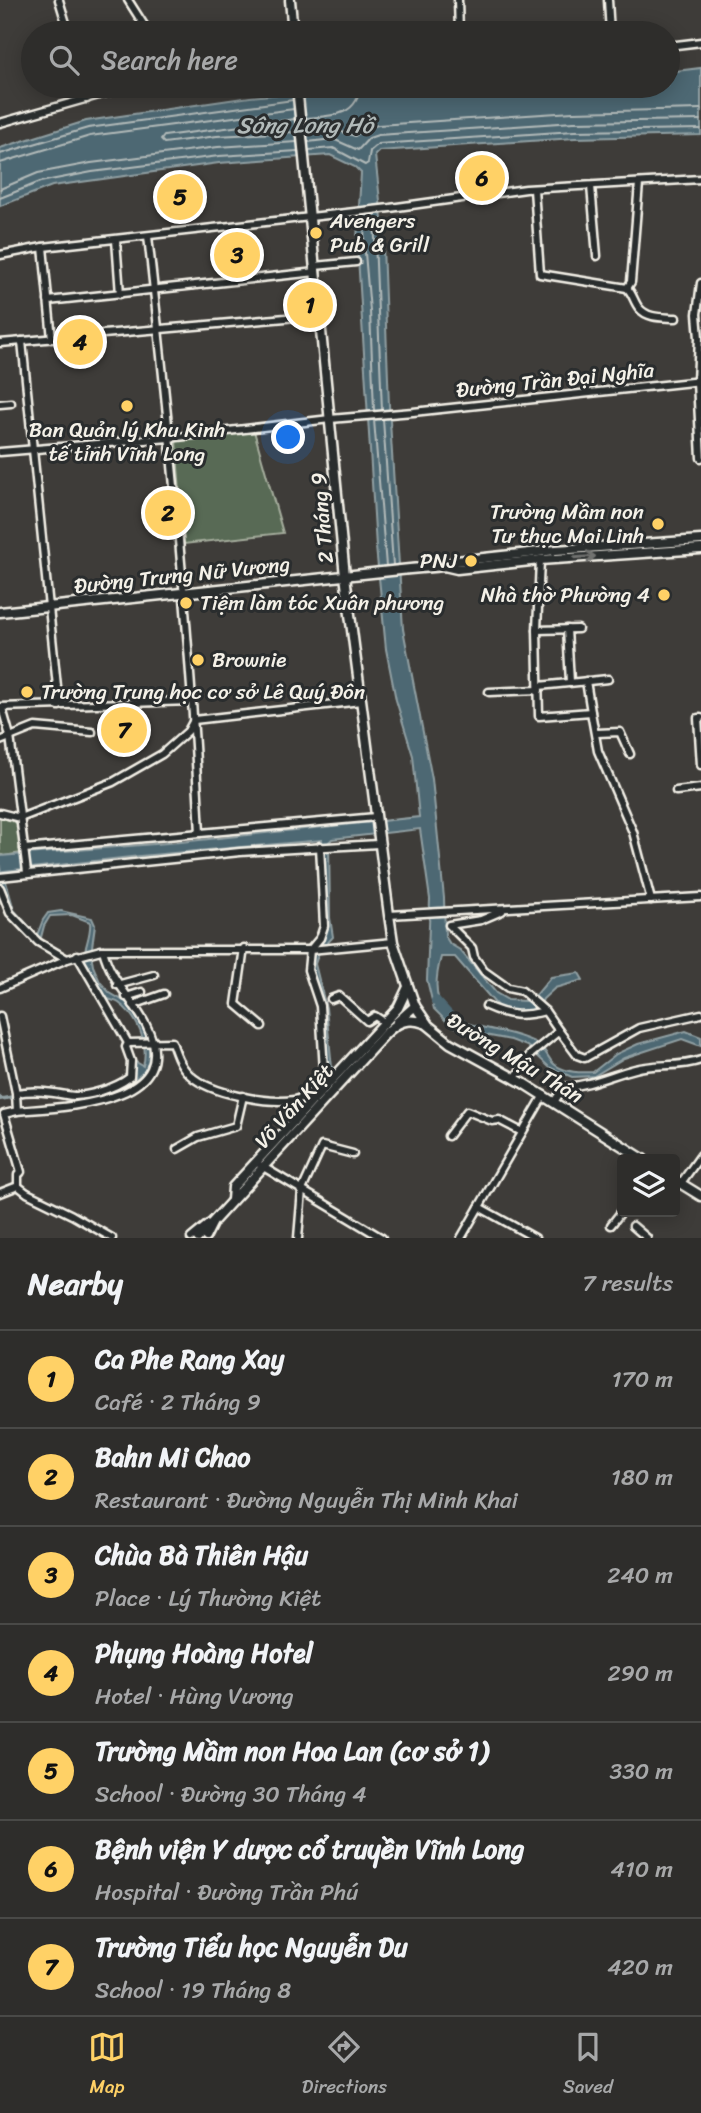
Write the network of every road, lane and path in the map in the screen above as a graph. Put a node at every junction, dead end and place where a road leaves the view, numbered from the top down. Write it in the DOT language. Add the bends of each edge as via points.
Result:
graph roads {
  1 [pos="60,0"];
  2 [pos="128,0"];
  3 [pos="290,0"];
  4 [pos="458,0"];
  5 [pos="608,0"];
  6 [pos="66,21"];
  7 [pos="141,21"];
  8 [pos="292,21"];
  9 [pos="459,21"];
  10 [pos="609,21"];
  11 [pos="701,42"];
  12 [pos="680,45"];
  13 [pos="91,98"];
  14 [pos="298,98"];
  15 [pos="87,99"];
  16 [pos="0,123"];
  17 [pos="701,179"];
  18 [pos="639,183"];
  19 [pos="591,186"];
  20 [pos="534,189"];
  21 [pos="311,217"];
  22 [pos="148,236"];
  23 [pos="116,240"];
  24 [pos="43,247"];
  25 [pos="0,255"];
  26 [pos="597,256"];
  27 [pos="356,262"];
  28 [pos="316,269"];
  29 [pos="701,283"];
  30 [pos="627,288"];
  31 [pos="154,290"];
  32 [pos="120,293"];
  33 [pos="48,301"];
  34 [pos="320,315"];
  35 [pos="676,318"];
  36 [pos="160,329"];
  37 [pos="52,339"];
  38 [pos="22,341"];
  39 [pos="0,343"];
  40 [pos="699,382"];
  41 [pos="11,403"];
  42 [pos="0,404"];
  43 [pos="334,419"];
  44 [pos="700,419"];
  45 [pos="169,438"];
  46 [pos="33,449"];
  47 [pos="0,452"];
  48 [pos="701,455"];
  49 [pos="701,540"];
  50 [pos="701,549"];
  51 [pos="539,556"];
  52 [pos="345,576"];
  53 [pos="184,593"];
  54 [pos="49,607"];
  55 [pos="0,612"];
  56 [pos="567,629"];
  57 [pos="578,629"];
  58 [pos="537,630"];
  59 [pos="608,678"];
  60 [pos="586,681"];
  61 [pos="570,682"];
  62 [pos="539,688"];
  63 [pos="489,692"];
  64 [pos="192,701"];
  65 [pos="361,701"];
  66 [pos="59,706"];
  67 [pos="1,708"];
  68 [pos="591,712"];
  69 [pos="701,718"];
  70 [pos="194,720"];
  71 [pos="92,732"];
  72 [pos="597,733"];
  73 [pos="10,736"];
  74 [pos="0,741"];
  75 [pos="630,754"];
  76 [pos="701,765"];
  77 [pos="701,789"];
  78 [pos="676,791"];
  79 [pos="0,813"];
  80 [pos="20,818"];
  81 [pos="376,818"];
  82 [pos="200,833"];
  83 [pos="378,841"];
  84 [pos="320,846"];
  85 [pos="24,850"];
  86 [pos="27,870"];
  87 [pos="2,876"];
  88 [pos="0,888"];
  89 [pos="701,897"];
  90 [pos="651,900"];
  91 [pos="506,909"];
  92 [pos="388,915"];
  93 [pos="394,942"];
  94 [pos="244,948"];
  95 [pos="311,949"];
  96 [pos="103,950"];
  97 [pos="79,954"];
  98 [pos="67,959"];
  99 [pos="154,975"];
  100 [pos="408,984"];
  101 [pos="117,985"];
  102 [pos="0,988"];
  103 [pos="142,992"];
  104 [pos="163,994"];
  105 [pos="126,997"];
  106 [pos="331,999"];
  107 [pos="133,1005"];
  108 [pos="399,1006"];
  109 [pos="415,1006"];
  110 [pos="486,1006"];
  111 [pos="545,1011"];
  112 [pos="701,1014"];
  113 [pos="0,1016"];
  114 [pos="389,1022"];
  115 [pos="427,1024"];
  116 [pos="261,1026"];
  117 [pos="559,1031"];
  118 [pos="151,1042"];
  119 [pos="130,1043"];
  120 [pos="701,1060"];
  121 [pos="515,1079"];
  122 [pos="323,1088"];
  123 [pos="544,1095"];
  124 [pos="16,1096"];
  125 [pos="243,1096"];
  126 [pos="554,1102"];
  127 [pos="17,1111"];
  128 [pos="522,1132"];
  129 [pos="448,1136"];
  130 [pos="177,1149"];
  131 [pos="353,1154"];
  132 [pos="635,1154"];
  133 [pos="701,1155"];
  134 [pos="259,1164"];
  135 [pos="680,1179"];
  136 [pos="680,1182"];
  137 [pos="18,1186"];
  138 [pos="302,1190"];
  139 [pos="0,1193"];
  140 [pos="701,1196"];
  141 [pos="232,1200"];
  142 [pos="479,1207"];
  143 [pos="617,1217"];
  144 [pos="215,1220"];
  145 [pos="611,1225"];
  146 [pos="633,1226"];
  147 [pos="112,1238"];
  148 [pos="191,1238"];
  149 [pos="198,1238"];
  150 [pos="206,1238"];
  151 [pos="298,1238"];
  152 [pos="382,1238"];
  153 [pos="461,1238"];
  154 [pos="535,1238"];
  155 [pos="647,1238"];
  1 -- 6 [label="street"];
  2 -- 7 [label="street"];
  3 -- 8 [label="main road"];
  4 -- 9 [label="street"];
  5 -- 10 [label="street"];
  11 -- 12 [label="street"];
  13 -- 15 [label="street"];
  14 -- 21 [label="main road, 2 Tháng 9"];
  15 -- 16 [label="street"];
  17 -- 18 [label="street"];
  18 -- 19 [label="street"];
  18 -- 30 [label="street"];
  19 -- 20 [label="street"];
  19 -- 26 [label="street"];
  20 -- 21 [label="street"];
  20 -- 30 [label="street" via="540,274"];
  21 -- 22 [label="street"];
  21 -- 28 [label="main road, 2 Tháng 9"];
  22 -- 23 [label="street"];
  22 -- 31 [label="street"];
  23 -- 24 [label="street"];
  23 -- 32 [label="street"];
  24 -- 25 [label="street"];
  24 -- 33 [label="street"];
  27 -- 28 [label="street"];
  28 -- 31 [label="street"];
  28 -- 34 [label="main road, 2 Tháng 9"];
  29 -- 40 [label="street"];
  30 -- 35 [label="street" via="638,307 650,316"];
  31 -- 32 [label="street"];
  31 -- 36 [label="street"];
  32 -- 33 [label="street"];
  33 -- 37 [label="street"];
  34 -- 36 [label="street"];
  34 -- 43 [label="main road, 2 Tháng 9"];
  36 -- 37 [label="street"];
  36 -- 45 [label="street"];
  37 -- 38 [label="street"];
  38 -- 39 [label="street"];
  38 -- 46 [label="street"];
  40 -- 43 [label="street, Đường Trần Đại Nghĩa"];
  40 -- 44 [label="street"];
  41 -- 42 [label="street"];
  43 -- 45 [label="street, Đường Trần Đại Nghĩa"];
  43 -- 52 [label="main road, 2 Tháng 9"];
  44 -- 48 [label="street"];
  45 -- 46 [label="street, Đường Trần Đại Nghĩa"];
  45 -- 53 [label="street"];
  46 -- 47 [label="street, Đường Trần Đại Nghĩa"];
  46 -- 54 [label="street"];
  49 -- 51 [label="main road"];
  51 -- 50 [label="main road, one-way"];
  51 -- 52 [label="main road, Đường Trưng Nữ Vương" via="457,569 444,566"];
  51 -- 58 [label="street"];
  52 -- 53 [label="main road, Đường Trưng Nữ Vương"];
  52 -- 65 [label="main road, 2 Tháng 9"];
  53 -- 54 [label="main road, Đường Trưng Nữ Vương"];
  53 -- 64 [label="street"];
  54 -- 55 [label="main road, Đường Trưng Nữ Vương"];
  54 -- 66 [label="street"];
  56 -- 57 [label="street"];
  56 -- 58 [label="street"];
  56 -- 61 [label="street"];
  58 -- 62 [label="street"];
  59 -- 60 [label="street"];
  60 -- 61 [label="street"];
  60 -- 68 [label="street"];
  61 -- 62 [label="street"];
  62 -- 63 [label="street"];
  62 -- 68 [label="street" via="539,716"];
  64 -- 66 [label="street"];
  64 -- 70 [label="street"];
  65 -- 70 [label="street"];
  65 -- 81 [label="main road, 2 Tháng 9"];
  66 -- 67 [label="street"];
  67 -- 73 [label="street"];
  68 -- 72 [label="street"];
  69 -- 76 [label="street"];
  70 -- 80 [label="street" via="162,754 113,782"];
  70 -- 82 [label="street"];
  71 -- 73 [label="street" via="35,727"];
  72 -- 75 [label="street" via="620,732"];
  72 -- 90 [label="street" via="598,751 633,832"];
  73 -- 74 [label="street"];
  73 -- 80 [label="street"];
  77 -- 78 [label="street"];
  79 -- 80 [label="street"];
  80 -- 85 [label="street"];
  81 -- 82 [label="street"];
  81 -- 83 [label="main road, 2 Tháng 9"];
  82 -- 85 [label="street"];
  83 -- 84 [label="street"];
  83 -- 92 [label="main road, Đường Mậu Thân"];
  84 -- 86 [label="street"];
  84 -- 95 [label="street" via="324,926"];
  85 -- 86 [label="street"];
  86 -- 87 [label="street"];
  88 -- 98 [label="street" via="10,913 38,943"];
  89 -- 90 [label="street"];
  90 -- 91 [label="street"];
  91 -- 92 [label="street"];
  91 -- 111 [label="street" via="481,920 449,925 472,948 484,971 508,988 522,991"];
  92 -- 93 [label="main road, Đường Mậu Thân"];
  93 -- 95 [label="street"];
  93 -- 100 [label="main road, Đường Mậu Thân"];
  94 -- 95 [label="street"];
  94 -- 96 [label="street"];
  94 -- 116 [label="street" via="236,1004"];
  95 -- 122 [label="street" via="308,970 320,1006"];
  96 -- 97 [label="street"];
  96 -- 101 [label="street"];
  97 -- 98 [label="street"];
  97 -- 119 [label="street"];
  98 -- 102 [label="street"];
  99 -- 101 [label="street"];
  100 -- 108 [label="main road, Võ Văn Kiệt"];
  100 -- 109 [label="main road, Đường Mậu Thân"];
  101 -- 105 [label="street"];
  103 -- 105 [label="street"];
  104 -- 107 [label="street"];
  105 -- 107 [label="street"];
  106 -- 114 [label="street" via="339,996 366,1021 375,1016"];
  107 -- 118 [label="street"];
  108 -- 109 [label="main road"];
  108 -- 114 [label="main road, Võ Văn Kiệt"];
  109 -- 114 [label="main road"];
  109 -- 115 [label="main road, Đường Mậu Thân"];
  110 -- 111 [label="street" via="512,1016"];
  111 -- 117 [label="street"];
  112 -- 117 [label="street" via="639,1028 585,1058 577,1055"];
  113 -- 124 [label="street"];
  114 -- 115 [label="main road" via="410,1019"];
  114 -- 122 [label="main road, Võ Văn Kiệt"];
  114 -- 134 [label="main road, Võ Văn Kiệt"];
  115 -- 121 [label="main road, Đường Mậu Thân" via="450,1043"];
  117 -- 121 [label="street" via="530,1055"];
  118 -- 119 [label="street"];
  118 -- 125 [label="street" via="172,1042 189,1075 204,1085"];
  118 -- 127 [label="street" via="152,1063 146,1075 125,1093 90,1105"];
  119 -- 124 [label="street" via="126,1047 130,1077 119,1084 77,1095 46,1091"];
  120 -- 126 [label="street" via="685,1066 637,1068 564,1087"];
  121 -- 123 [label="main road, Đường Mậu Thân"];
  122 -- 125 [label="street" via="295,1100"];
  122 -- 134 [label="main road, Võ Văn Kiệt"];
  123 -- 126 [label="main road, Đường Mậu Thân"];
  123 -- 128 [label="street"];
  124 -- 127 [label="street"];
  125 -- 130 [label="street" via="236,1126 198,1137"];
  126 -- 132 [label="main road, Đường Mậu Thân"];
  127 -- 137 [label="street" via="4,1114 21,1172"];
  128 -- 129 [label="street" via="499,1119 492,1121 467,1111"];
  128 -- 142 [label="street"];
  131 -- 138 [label="street" via="322,1146"];
  133 -- 135 [label="street"];
  134 -- 138 [label="street"];
  134 -- 141 [label="main road, Võ Văn Kiệt"];
  134 -- 141 [label="main road, Võ Văn Kiệt" via="233,1187"];
  136 -- 140 [label="main road"];
  137 -- 139 [label="street"];
  137 -- 147 [label="street"];
  138 -- 151 [label="street"];
  138 -- 152 [label="street"];
  141 -- 144 [label="main road, Võ Văn Kiệt"];
  142 -- 153 [label="street"];
  142 -- 154 [label="street"];
  143 -- 145 [label="street"];
  144 -- 148 [label="street"];
  144 -- 149 [label="main road, Võ Văn Kiệt"];
  144 -- 150 [label="street"];
  146 -- 155 [label="street"];
}
